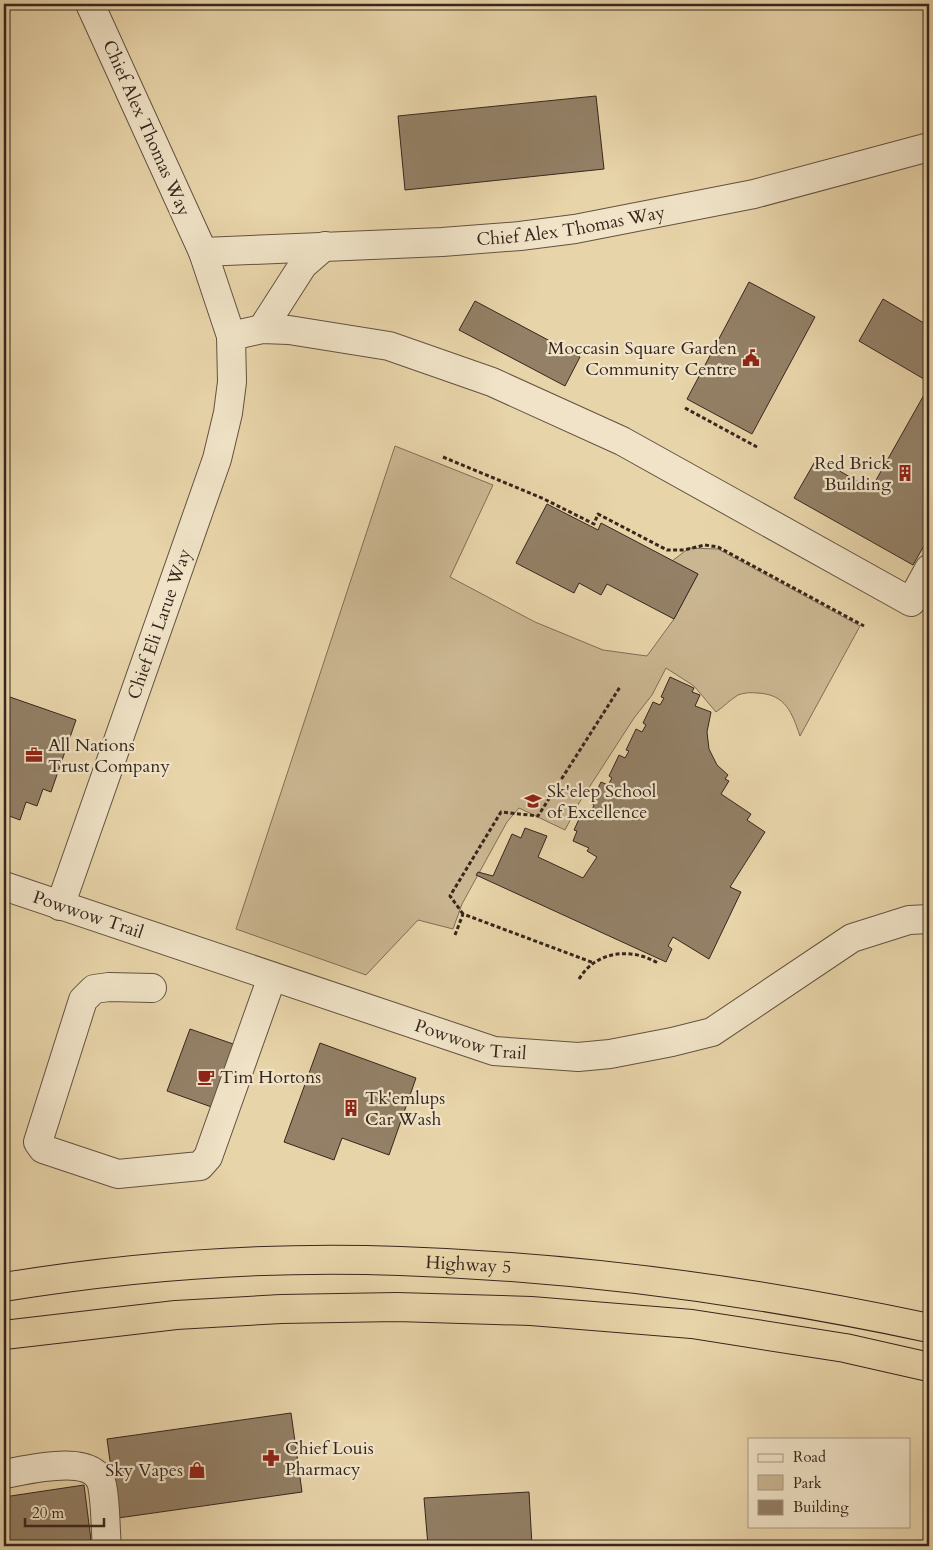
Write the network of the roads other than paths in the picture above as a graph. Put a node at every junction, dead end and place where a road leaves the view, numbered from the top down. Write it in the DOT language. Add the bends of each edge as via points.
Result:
graph roads {
  1 [pos="90,4"];
  2 [pos="929,147"];
  3 [pos="325,246"];
  4 [pos="203,252"];
  5 [pos="262,329"];
  6 [pos="231,336"];
  7 [pos="929,568"];
  8 [pos="4,886"];
  9 [pos="60,906"];
  10 [pos="929,919"];
  11 [pos="272,978"];
  12 [pos="152,988"];
  13 [pos="4,1287"];
  14 [pos="929,1328"];
  15 [pos="4,1335"];
  16 [pos="929,1367"];
  17 [pos="4,1474"];
  18 [pos="107,1546"];
  1 -- 4 [label="street, Chief Alex Thomas Way"];
  2 -- 3 [label="street, Chief Alex Thomas Way" via="754,194 575,229 442,242"];
  3 -- 4 [label="street, Chief Alex Thomas Way"];
  3 -- 5 [label="street" via="303,265"];
  4 -- 6 [label="street, Chief Alex Thomas Way"];
  5 -- 6 [label="street"];
  5 -- 7 [label="street" via="289,330 389,346 492,382 622,441 911,602"];
  6 -- 9 [label="street, Chief Eli Larue Way" via="232,382 217,459"];
  8 -- 9 [label="street, Powwow Trail"];
  9 -- 11 [label="street, Powwow Trail"];
  10 -- 11 [label="street, Powwow Trail" via="909,920 852,938 712,1032 610,1054 578,1057 494,1051"];
  11 -- 12 [label="street" via="208,1156 200,1166 118,1174 43,1149 38,1142 83,1000 94,989"];
  13 -- 14 [label="highway, Highway 5" via="64,1277 171,1267 278,1261 399,1261 527,1268 696,1287"];
  15 -- 16 [label="highway" via="176,1315 280,1309 397,1307 531,1311 692,1324 845,1348"];
  17 -- 18 [label="street" via="67,1465 85,1467 95,1473 102,1483"];
}
